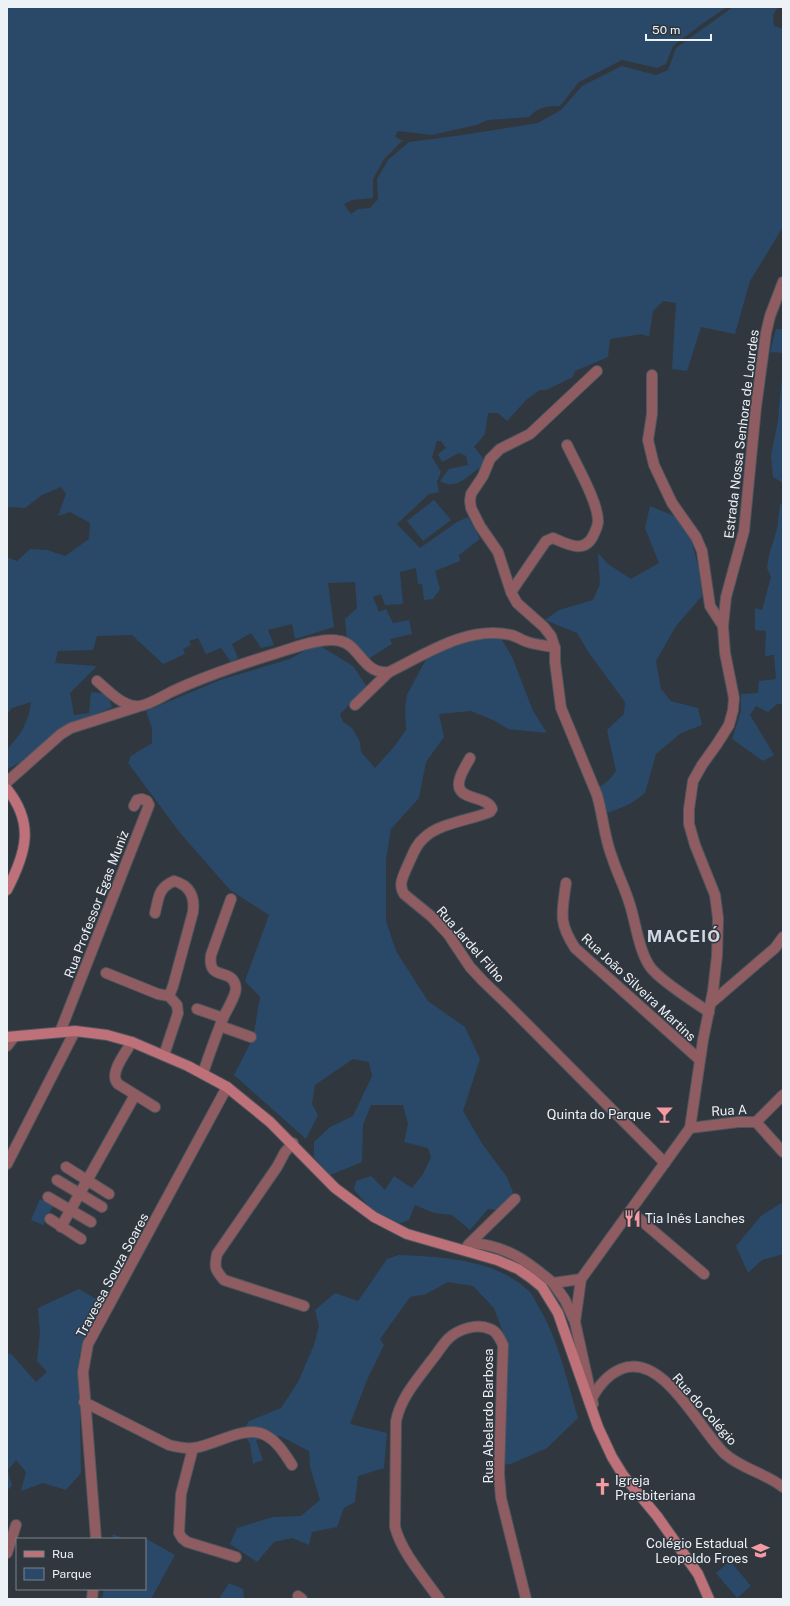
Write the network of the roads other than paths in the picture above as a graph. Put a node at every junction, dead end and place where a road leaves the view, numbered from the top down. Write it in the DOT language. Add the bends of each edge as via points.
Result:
graph roads {
  1 [pos="783,282"];
  2 [pos="597,371"];
  3 [pos="652,375"];
  4 [pos="567,445"];
  5 [pos="511,592"];
  6 [pos="723,626"];
  7 [pos="555,648"];
  8 [pos="389,672"];
  9 [pos="98,681"];
  10 [pos="355,705"];
  11 [pos="137,707"];
  12 [pos="470,758"];
  13 [pos="7,782"];
  14 [pos="7,789"];
  15 [pos="134,806"];
  16 [pos="566,883"];
  17 [pos="7,890"];
  18 [pos="231,899"];
  19 [pos="155,913"];
  20 [pos="783,937"];
  21 [pos="106,973"];
  22 [pos="169,996"];
  23 [pos="710,1008"];
  24 [pos="197,1009"];
  25 [pos="222,1022"];
  26 [pos="75,1031"];
  27 [pos="60,1032"];
  28 [pos="10,1037"];
  29 [pos="251,1037"];
  30 [pos="132,1042"];
  31 [pos="7,1046"];
  32 [pos="164,1055"];
  33 [pos="700,1060"];
  34 [pos="203,1073"];
  35 [pos="227,1088"];
  36 [pos="135,1095"];
  37 [pos="783,1095"];
  38 [pos="155,1107"];
  39 [pos="756,1122"];
  40 [pos="690,1128"];
  41 [pos="293,1143"];
  42 [pos="783,1152"];
  43 [pos="665,1163"];
  44 [pos="7,1164"];
  45 [pos="66,1167"];
  46 [pos="57,1180"];
  47 [pos="88,1180"];
  48 [pos="80,1194"];
  49 [pos="109,1194"];
  50 [pos="48,1197"];
  51 [pos="515,1199"];
  52 [pos="102,1208"];
  53 [pos="70,1210"];
  54 [pos="630,1211"];
  55 [pos="50,1220"];
  56 [pos="91,1222"];
  57 [pos="61,1227"];
  58 [pos="82,1239"];
  59 [pos="472,1243"];
  60 [pos="462,1249"];
  61 [pos="704,1274"];
  62 [pos="581,1279"];
  63 [pos="553,1283"];
  64 [pos="304,1306"];
  65 [pos="575,1322"];
  66 [pos="592,1398"];
  67 [pos="84,1402"];
  68 [pos="594,1417"];
  69 [pos="193,1448"];
  70 [pos="292,1465"];
  71 [pos="783,1486"];
  72 [pos="16,1525"];
  73 [pos="96,1538"];
  74 [pos="7,1553"];
  75 [pos="236,1557"];
  76 [pos="439,1599"];
  77 [pos="526,1599"];
  78 [pos="709,1599"];
  1 -- 6 [label="street, Estrada Nossa Senhora de Lourdes" via="766,333 744,532 726,597"];
  2 -- 5 [label="street" via="530,434 500,449 490,459 471,494 471,508 498,552"];
  3 -- 6 [label="street" via="652,414 648,440 654,465 672,503 696,537 702,552 710,606"];
  4 -- 5 [label="street" via="591,493 598,522 596,531 591,540 574,547 553,538 546,541"];
  5 -- 7 [label="street" via="517,603 544,626"];
  6 -- 23 [label="street, Estrada Nossa Senhora de Lourdes" via="725,653 734,698 733,710 729,725 693,781 689,809 689,824 715,895 718,918 717,956"];
  7 -- 8 [label="street" via="526,642 512,635 472,635 444,645"];
  7 -- 23 [label="street" via="561,708 597,795 606,838 630,904 645,958 660,977"];
  8 -- 10 [label="street"];
  8 -- 11 [label="street" via="375,671 347,643 340,640 315,642 192,682"];
  9 -- 11 [label="street" via="124,703"];
  11 -- 13 [label="street" via="71,728"];
  12 -- 43 [label="street, Rua Jardel Filho" via="460,778 460,788 465,795 489,804 492,809 490,812 438,829 423,838 402,879 401,889 448,934 470,967 483,981"];
  14 -- 17 [label="main road" via="20,809 26,829 24,847"];
  15 -- 27 [label="street, Rua Professor Egas Muniz" via="137,800 142,799 149,805"];
  16 -- 33 [label="street, Rua João Silveira Martins" via="561,916 566,934 575,948"];
  18 -- 25 [label="street" via="210,963 217,974 230,977 236,985 236,991"];
  19 -- 22 [label="street" via="161,890 166,884 174,881 182,883 191,892 193,912"];
  20 -- 23 [label="street" via="775,948"];
  21 -- 22 [label="street"];
  22 -- 32 [label="street" via="179,1010"];
  23 -- 33 [label="street, Estrada Nossa Senhora de Lourdes"];
  24 -- 25 [label="street"];
  25 -- 29 [label="street"];
  25 -- 34 [label="street"];
  26 -- 27 [label="main road"];
  26 -- 30 [label="main road"];
  26 -- 44 [label="street"];
  27 -- 28 [label="main road"];
  28 -- 31 [label="street"];
  30 -- 32 [label="main road"];
  30 -- 36 [label="street" via="114,1076 118,1084"];
  32 -- 34 [label="main road"];
  33 -- 40 [label="street, Estrada Nossa Senhora de Lourdes"];
  34 -- 35 [label="main road"];
  35 -- 41 [label="main road"];
  35 -- 67 [label="street, Travessa Souza Soares" via="88,1344 83,1372"];
  36 -- 38 [label="street"];
  36 -- 47 [label="street"];
  37 -- 39 [label="street, Rua A"];
  39 -- 40 [label="street, Rua A"];
  39 -- 42 [label="street"];
  40 -- 43 [label="street, Estrada Nossa Senhora de Lourdes"];
  41 -- 60 [label="main road" via="335,1188 374,1218 407,1234"];
  41 -- 64 [label="street" via="217,1254 215,1264 224,1280"];
  43 -- 54 [label="street, Estrada Nossa Senhora de Lourdes"];
  45 -- 47 [label="street"];
  46 -- 48 [label="street"];
  47 -- 48 [label="street"];
  47 -- 49 [label="street"];
  48 -- 52 [label="street"];
  48 -- 53 [label="street"];
  50 -- 53 [label="street"];
  51 -- 59 [label="street"];
  53 -- 56 [label="street"];
  53 -- 57 [label="street"];
  54 -- 61 [label="street"];
  54 -- 62 [label="street, Estrada Nossa Senhora de Lourdes"];
  55 -- 57 [label="street"];
  57 -- 58 [label="street"];
  59 -- 60 [label="street"];
  59 -- 63 [label="street" via="501,1248 536,1268"];
  60 -- 68 [label="main road" via="518,1269 542,1287 558,1313"];
  62 -- 63 [label="street"];
  62 -- 65 [label="street"];
  63 -- 65 [label="street" via="565,1300"];
  65 -- 66 [label="street"];
  66 -- 68 [label="street"];
  66 -- 71 [label="street, Rua do Colégio" via="598,1386 613,1373 631,1366 645,1369 672,1388 726,1455 740,1465"];
  67 -- 69 [label="street" via="169,1444 180,1448"];
  67 -- 73 [label="street, Travessa Souza Soares"];
  68 -- 78 [label="main road" via="623,1475 657,1516 702,1582"];
  69 -- 70 [label="street" via="257,1431 267,1435 282,1449"];
  69 -- 75 [label="street" via="181,1494 179,1532 187,1542"];
  72 -- 74 [label="street"];
  76 -- 77 [label="street, Rua Abelardo Barbosa" via="404,1549 395,1527 396,1421 406,1395 448,1338 461,1330 478,1327 491,1329 503,1345 499,1474 501,1498"];
}
